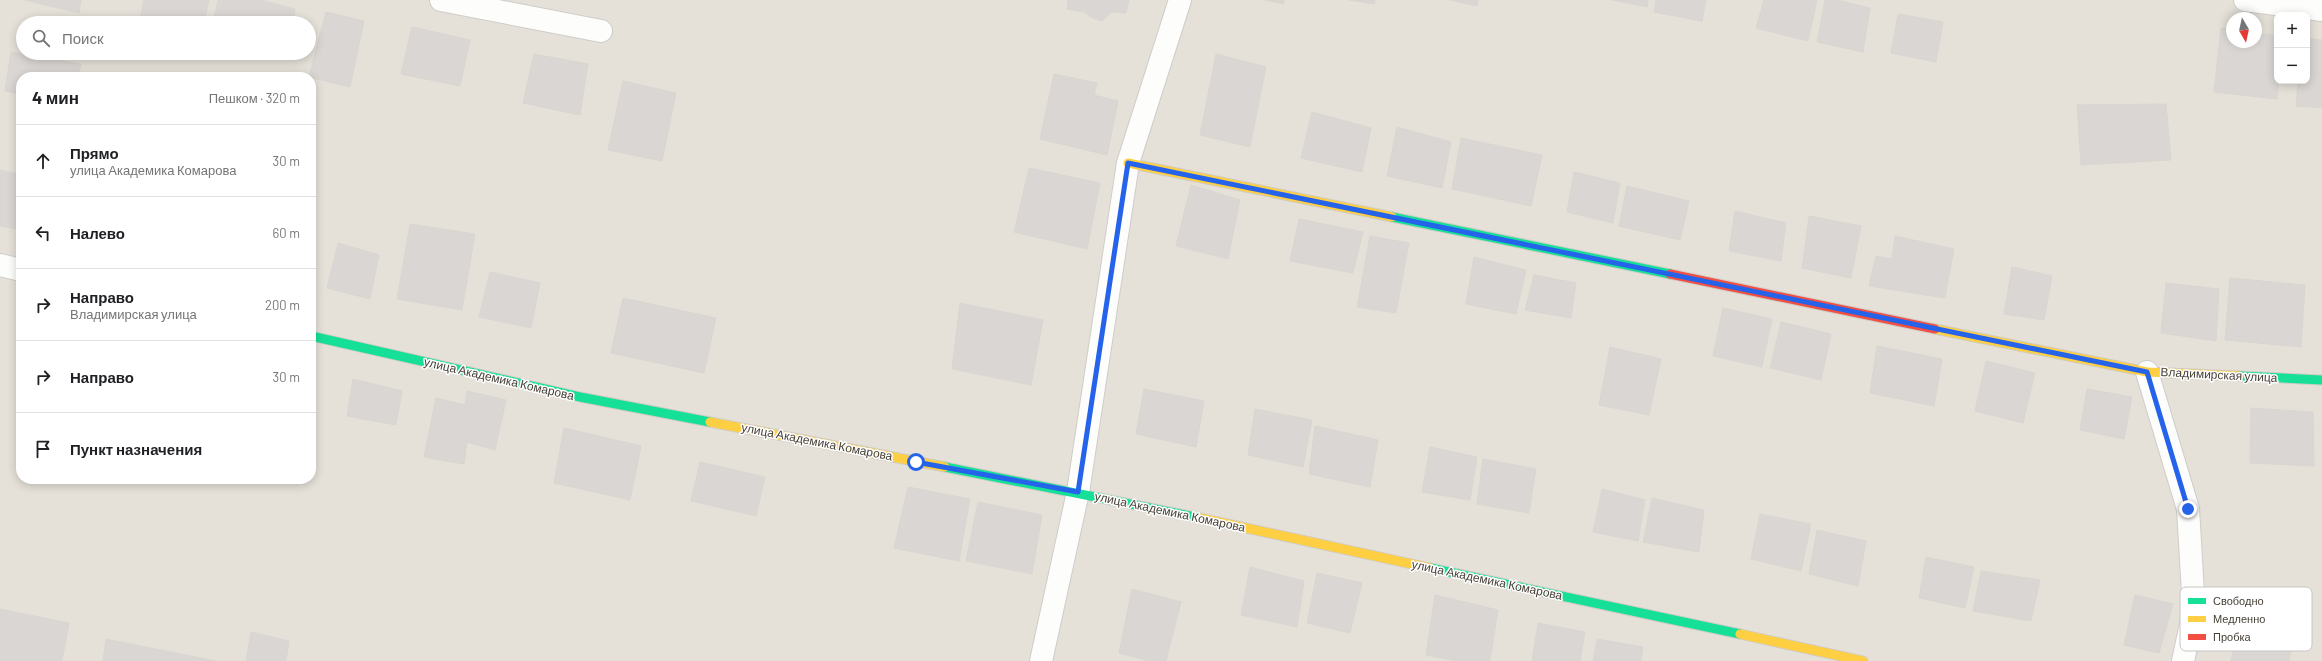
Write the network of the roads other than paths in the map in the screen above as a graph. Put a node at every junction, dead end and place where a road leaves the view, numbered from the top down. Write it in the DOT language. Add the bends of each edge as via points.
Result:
graph roads {
  1 [pos="441,0"];
  2 [pos="1180,0"];
  3 [pos="2245,0"];
  4 [pos="2322,10"];
  5 [pos="600,31"];
  6 [pos="1128,163"];
  7 [pos="0,265"];
  8 [pos="16,269"];
  9 [pos="316,337"];
  10 [pos="2147,372"];
  11 [pos="2322,380"];
  12 [pos="1078,492"];
  13 [pos="2193,587"];
  14 [pos="2185,651"];
  15 [pos="1041,661"];
  16 [pos="1863,661"];
  17 [pos="2183,661"];
  1 -- 5 [label="street"];
  2 -- 6 [label="street"];
  3 -- 4 [label="street"];
  6 -- 10 [label="street, Владимирская улица"];
  6 -- 12 [label="street"];
  7 -- 8 [label="street"];
  9 -- 12 [label="street, улица Академика Комарова" via="580,397"];
  10 -- 11 [label="street, Владимирская улица"];
  10 -- 13 [label="street" via="2188,509"];
  12 -- 15 [label="street"];
  12 -- 16 [label="street, улица Академика Комарова"];
  14 -- 17 [label="street"];
}
